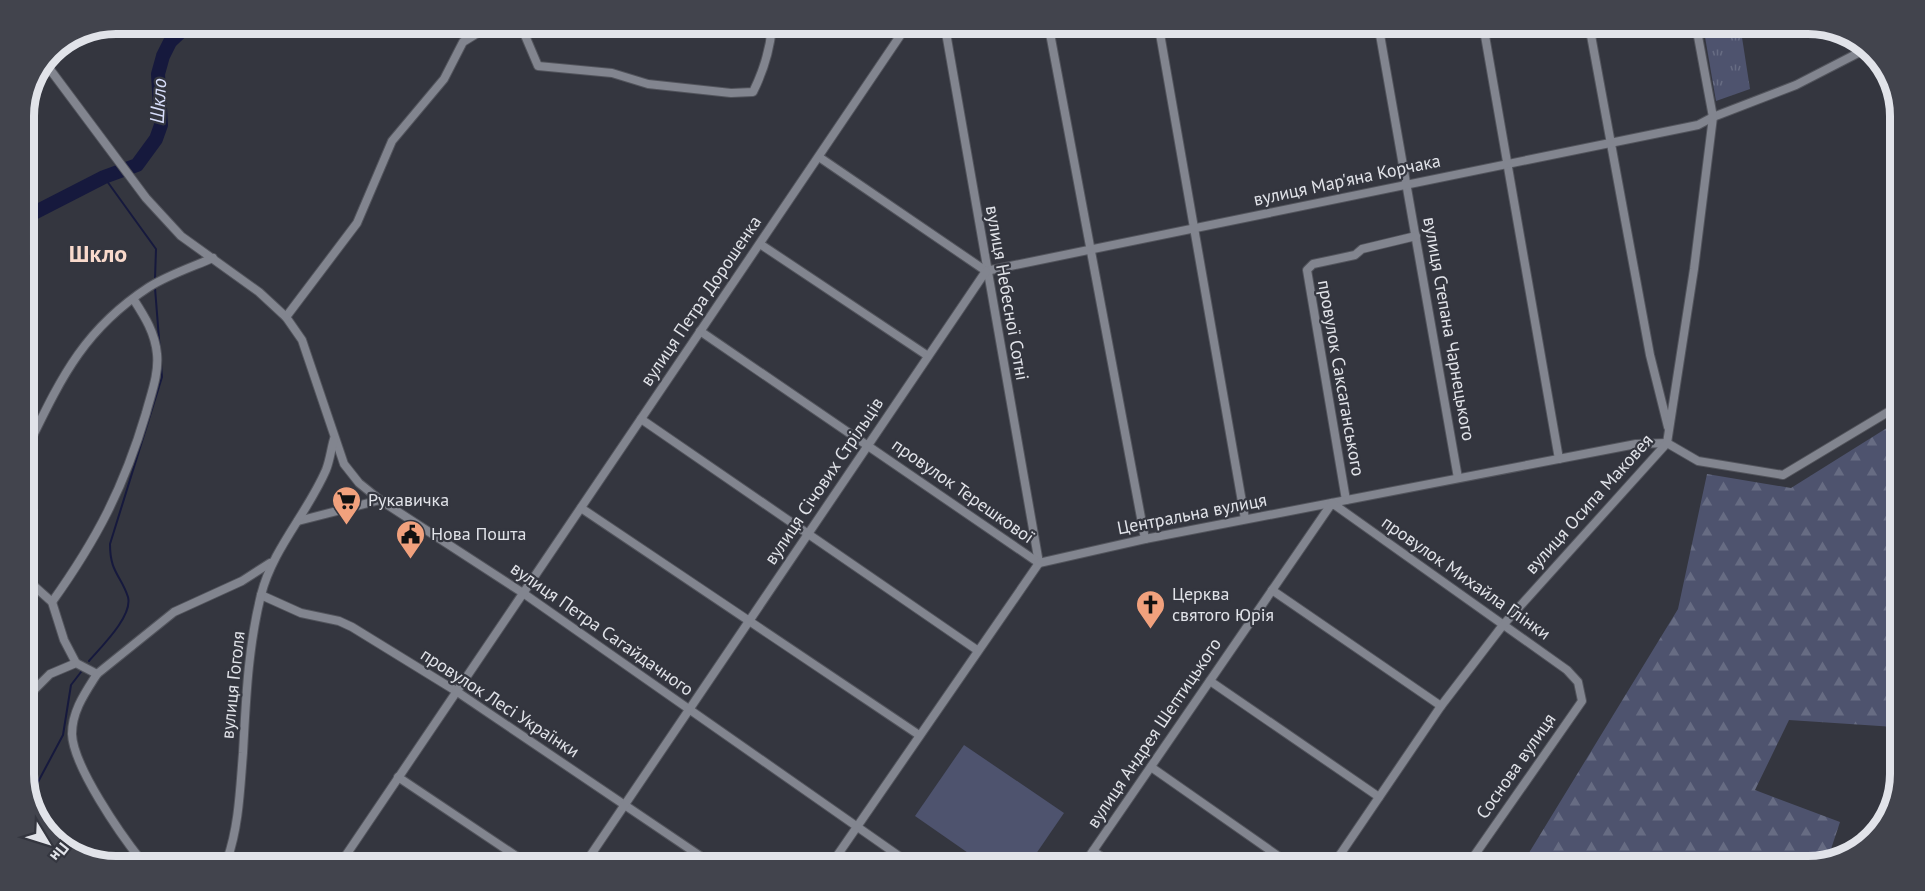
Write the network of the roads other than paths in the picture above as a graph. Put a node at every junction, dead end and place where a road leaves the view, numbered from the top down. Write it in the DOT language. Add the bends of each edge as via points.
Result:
graph roads {
  1 [pos="474,35"];
  2 [pos="525,35"];
  3 [pos="771,35"];
  4 [pos="901,35"];
  5 [pos="946,35"];
  6 [pos="1050,35"];
  7 [pos="1160,35"];
  8 [pos="1380,35"];
  9 [pos="1485,35"];
  10 [pos="1591,35"];
  11 [pos="1698,35"];
  12 [pos="1859,52"];
  13 [pos="50,69"];
  14 [pos="1713,117"];
  15 [pos="1611,143"];
  16 [pos="819,156"];
  17 [pos="1507,164"];
  18 [pos="1407,185"];
  19 [pos="1194,228"];
  20 [pos="1416,236"];
  21 [pos="760,243"];
  22 [pos="1091,249"];
  23 [pos="213,258"];
  24 [pos="986,271"];
  25 [pos="134,300"];
  26 [pos="286,317"];
  27 [pos="700,331"];
  28 [pos="928,356"];
  29 [pos="1890,411"];
  30 [pos="641,419"];
  31 [pos="1670,431"];
  32 [pos="35,433"];
  33 [pos="334,439"];
  34 [pos="1667,443"];
  35 [pos="868,445"];
  36 [pos="1559,459"];
  37 [pos="1458,478"];
  38 [pos="380,500"];
  39 [pos="1346,500"];
  40 [pos="1332,503"];
  41 [pos="581,508"];
  42 [pos="1245,519"];
  43 [pos="298,521"];
  44 [pos="808,534"];
  45 [pos="1145,539"];
  46 [pos="270,563"];
  47 [pos="1039,563"];
  48 [pos="35,587"];
  49 [pos="1272,590"];
  50 [pos="523,593"];
  51 [pos="261,595"];
  52 [pos="52,602"];
  53 [pos="749,621"];
  54 [pos="1503,625"];
  55 [pos="977,650"];
  56 [pos="76,663"];
  57 [pos="97,674"];
  58 [pos="1210,681"];
  59 [pos="1578,682"];
  60 [pos="35,689"];
  61 [pos="456,692"];
  62 [pos="1441,706"];
  63 [pos="689,709"];
  64 [pos="919,735"];
  65 [pos="1151,767"];
  66 [pos="398,777"];
  67 [pos="1379,797"];
  68 [pos="624,805"];
  69 [pos="856,826"];
  70 [pos="1093,851"];
  71 [pos="138,856"];
  72 [pos="229,856"];
  73 [pos="345,856"];
  74 [pos="516,856"];
  75 [pos="590,856"];
  76 [pos="700,856"];
  77 [pos="837,856"];
  78 [pos="899,856"];
  79 [pos="1090,856"];
  80 [pos="1100,856"];
  81 [pos="1279,856"];
  82 [pos="1338,856"];
  83 [pos="1474,856"];
  1 -- 26 [label="street" via="463,42 444,79 392,141 357,223"];
  2 -- 3 [label="street" via="538,66 612,73 648,84 731,93 753,92"];
  4 -- 16 [label="street, вулиця Петра Дорошенка"];
  5 -- 24 [label="street, вулиця Небесної Сотні"];
  6 -- 22 [label="street"];
  7 -- 19 [label="street"];
  8 -- 18 [label="street, вулиця Степана Чарнецького"];
  9 -- 17 [label="street"];
  10 -- 15 [label="street"];
  11 -- 14 [label="street, вулиця Осипа Маковея"];
  12 -- 14 [label="street, вулиця Мар'яна Корчака" via="1796,85"];
  13 -- 23 [label="street, вулиця Петра Сагайдачного" via="137,185 182,236"];
  14 -- 15 [label="street, вулиця Мар'яна Корчака" via="1698,125"];
  14 -- 31 [label="street, вулиця Осипа Маковея"];
  15 -- 17 [label="street, вулиця Мар'яна Корчака"];
  15 -- 31 [label="street" via="1650,355"];
  16 -- 21 [label="street, вулиця Петра Дорошенка"];
  16 -- 24 [label="street"];
  17 -- 18 [label="street, вулиця Мар'яна Корчака"];
  17 -- 36 [label="street"];
  18 -- 19 [label="street, вулиця Мар'яна Корчака"];
  18 -- 20 [label="street, вулиця Степана Чарнецького"];
  19 -- 22 [label="street, вулиця Мар'яна Корчака"];
  19 -- 42 [label="street"];
  20 -- 37 [label="street, вулиця Степана Чарнецького"];
  20 -- 39 [label="street, провулок Саксаганського" via="1313,264 1307,270"];
  21 -- 27 [label="street, вулиця Петра Дорошенка"];
  21 -- 28 [label="street"];
  22 -- 24 [label="street, вулиця Мар'яна Корчака"];
  22 -- 45 [label="street"];
  23 -- 25 [label="street" via="149,287"];
  23 -- 26 [label="street, вулиця Петра Сагайдачного"];
  24 -- 28 [label="street, вулиця Січових Стрільців"];
  24 -- 47 [label="street, вулиця Небесної Сотні"];
  25 -- 32 [label="street" via="105,320 75,355"];
  25 -- 52 [label="street" via="153,335 157,364 152,393 119,489 95,536"];
  26 -- 33 [label="street, вулиця Петра Сагайдачного" via="302,340"];
  27 -- 30 [label="street, вулиця Петра Дорошенка"];
  27 -- 35 [label="street, провулок Терешкової"];
  28 -- 35 [label="street, вулиця Січових Стрільців"];
  29 -- 34 [label="street" via="1783,475 1698,461"];
  30 -- 41 [label="street, вулиця Петра Дорошенка"];
  30 -- 44 [label="street"];
  31 -- 34 [label="street, вулиця Осипа Маковея"];
  33 -- 38 [label="street, вулиця Петра Сагайдачного" via="344,464"];
  33 -- 43 [label="street, вулиця Гоголя" via="326,469"];
  34 -- 36 [label="street, Центральна вулиця" via="1636,444"];
  34 -- 54 [label="street, вулиця Осипа Маковея"];
  35 -- 44 [label="street, вулиця Січових Стрільців"];
  35 -- 47 [label="street, провулок Терешкової"];
  36 -- 37 [label="street, Центральна вулиця"];
  37 -- 39 [label="street, Центральна вулиця"];
  38 -- 43 [label="street"];
  38 -- 50 [label="street, вулиця Петра Сагайдачного"];
  39 -- 40 [label="street, Центральна вулиця"];
  40 -- 42 [label="street, Центральна вулиця"];
  40 -- 49 [label="street, вулиця Андрея Шептицького"];
  40 -- 54 [label="street, провулок Михайла Глінки"];
  41 -- 50 [label="street, вулиця Петра Дорошенка"];
  41 -- 53 [label="street"];
  42 -- 45 [label="street, Центральна вулиця"];
  43 -- 46 [label="street, вулиця Гоголя"];
  44 -- 53 [label="street, вулиця Січових Стрільців"];
  44 -- 55 [label="street"];
  45 -- 47 [label="street, Центральна вулиця"];
  46 -- 51 [label="street, вулиця Гоголя"];
  46 -- 57 [label="street" via="242,581 174,612"];
  47 -- 55 [label="street"];
  48 -- 52 [label="street"];
  49 -- 58 [label="street, вулиця Андрея Шептицького"];
  49 -- 62 [label="street"];
  50 -- 61 [label="street, вулиця Петра Дорошенка"];
  50 -- 63 [label="street, вулиця Петра Сагайдачного"];
  51 -- 61 [label="street, провулок Лесі Українки" via="301,613 339,621"];
  51 -- 72 [label="street, вулиця Гоголя" via="248,661 240,801"];
  52 -- 56 [label="street"];
  53 -- 63 [label="street, вулиця Січових Стрільців"];
  53 -- 64 [label="street"];
  54 -- 59 [label="street, провулок Михайла Глінки"];
  54 -- 62 [label="street, вулиця Осипа Маковея"];
  55 -- 64 [label="street"];
  56 -- 57 [label="street"];
  56 -- 60 [label="street" via="50,674"];
  57 -- 71 [label="street" via="75,714 72,734 76,751 117,827"];
  58 -- 65 [label="street, вулиця Андрея Шептицького"];
  58 -- 67 [label="street"];
  59 -- 83 [label="street, Соснова вулиця" via="1582,701"];
  61 -- 66 [label="street, вулиця Петра Дорошенка"];
  61 -- 68 [label="street, провулок Лесі Українки"];
  62 -- 67 [label="street, вулиця Осипа Маковея"];
  63 -- 68 [label="street, вулиця Січових Стрільців"];
  63 -- 69 [label="street, вулиця Петра Сагайдачного"];
  64 -- 69 [label="street"];
  65 -- 70 [label="street, вулиця Андрея Шептицького"];
  65 -- 81 [label="street"];
  66 -- 73 [label="street, вулиця Петра Дорошенка"];
  66 -- 74 [label="street"];
  67 -- 82 [label="street, вулиця Осипа Маковея"];
  68 -- 75 [label="street, вулиця Січових Стрільців"];
  68 -- 76 [label="street, провулок Лесі Українки"];
  69 -- 77 [label="street"];
  69 -- 78 [label="street, вулиця Петра Сагайдачного"];
  70 -- 79 [label="street, вулиця Андрея Шептицького"];
  70 -- 80 [label="street"];
}
